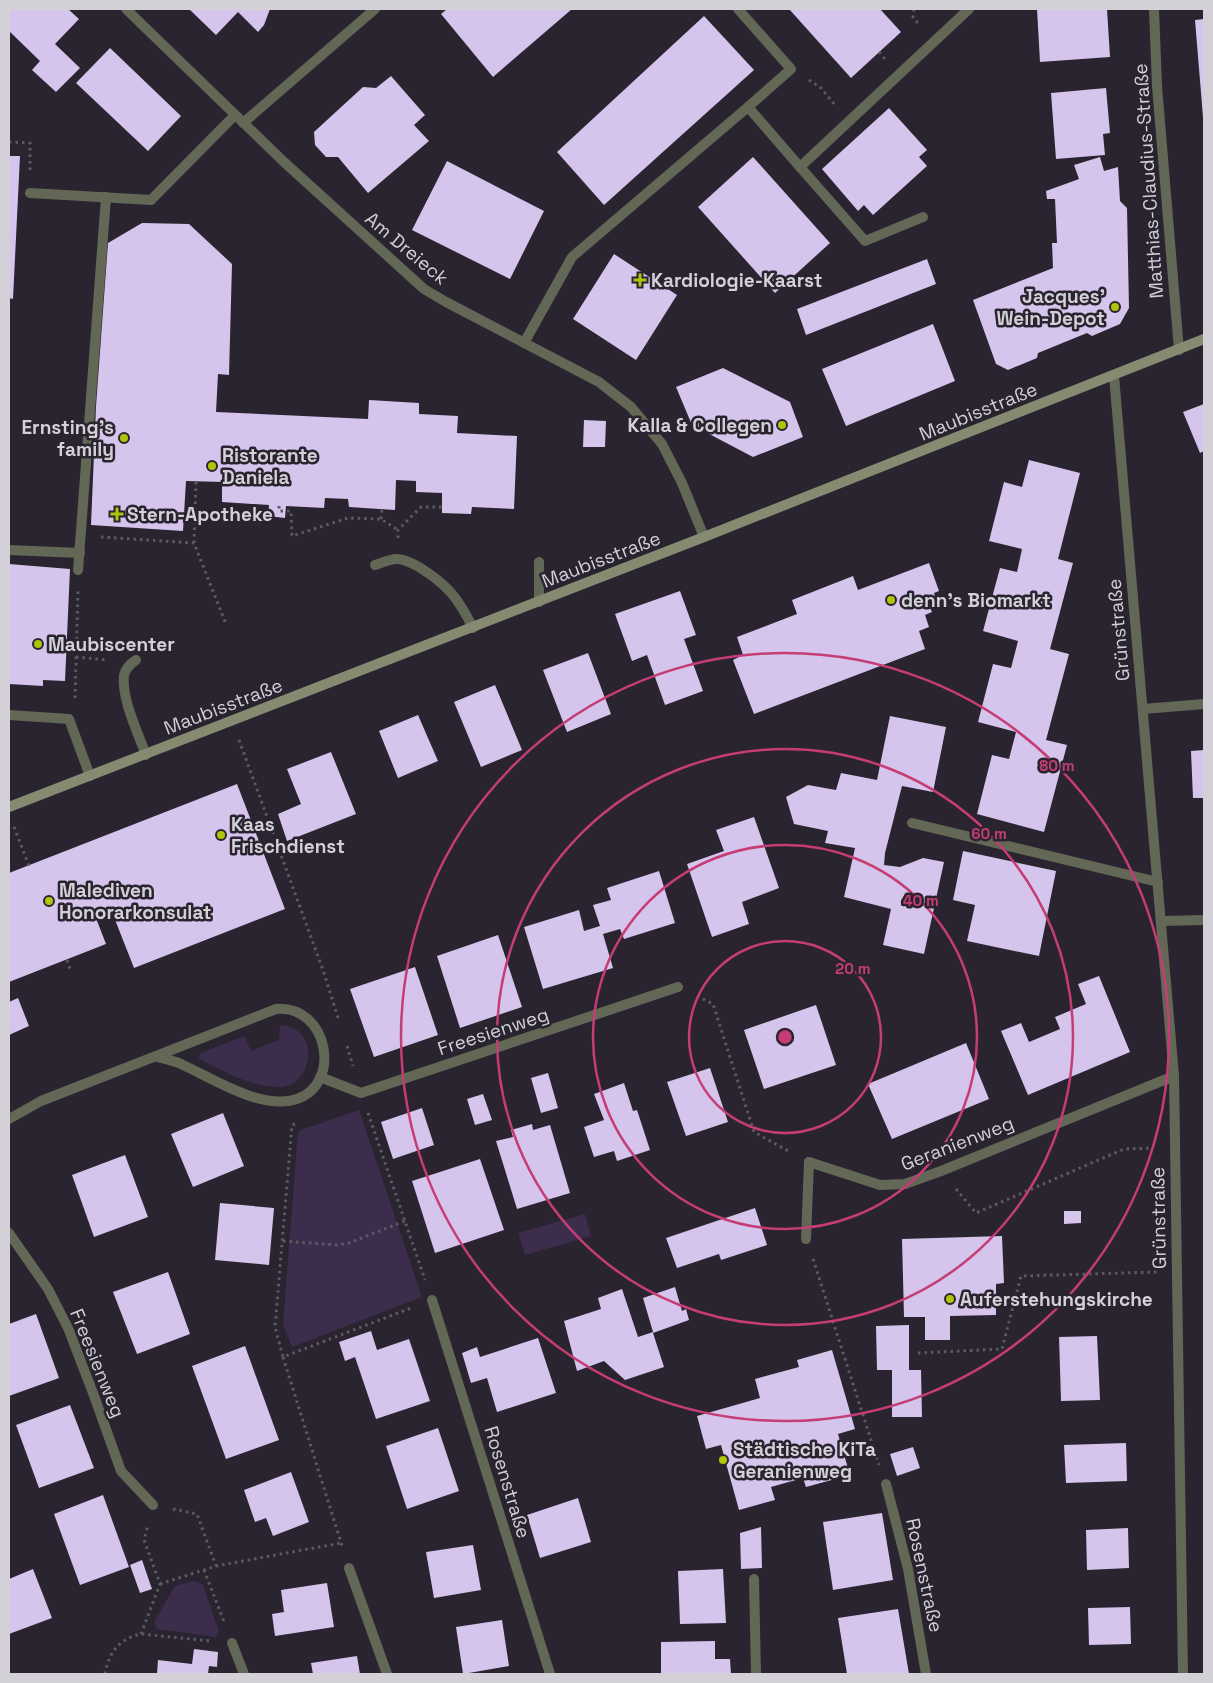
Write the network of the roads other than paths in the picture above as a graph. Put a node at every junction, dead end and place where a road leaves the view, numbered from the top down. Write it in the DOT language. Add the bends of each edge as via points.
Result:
graph roads {
  1 [pos="126,9"];
  2 [pos="375,9"];
  3 [pos="738,9"];
  4 [pos="969,9"];
  5 [pos="1154,9"];
  6 [pos="748,107"];
  7 [pos="235,115"];
  8 [pos="244,123"];
  9 [pos="800,167"];
  10 [pos="30,192"];
  11 [pos="106,197"];
  12 [pos="923,216"];
  13 [pos="1204,339"];
  14 [pos="524,343"];
  15 [pos="1179,350"];
  16 [pos="1114,376"];
  17 [pos="704,537"];
  18 [pos="9,550"];
  19 [pos="80,554"];
  20 [pos="539,562"];
  21 [pos="374,565"];
  22 [pos="78,570"];
  23 [pos="540,602"];
  24 [pos="473,628"];
  25 [pos="132,663"];
  26 [pos="1204,704"];
  27 [pos="1143,709"];
  28 [pos="9,715"];
  29 [pos="146,755"];
  30 [pos="90,776"];
  31 [pos="9,808"];
  32 [pos="912,823"];
  33 [pos="1158,882"];
  34 [pos="1204,920"];
  35 [pos="1162,921"];
  36 [pos="678,987"];
  37 [pos="157,1057"];
  38 [pos="1174,1076"];
  39 [pos="320,1077"];
  40 [pos="9,1119"];
  41 [pos="9,1233"];
  42 [pos="806,1239"];
  43 [pos="432,1300"];
  44 [pos="886,1484"];
  45 [pos="153,1505"];
  46 [pos="349,1568"];
  47 [pos="754,1579"];
  48 [pos="232,1644"];
  49 [pos="244,1674"];
  50 [pos="387,1674"];
  51 [pos="550,1674"];
  52 [pos="756,1674"];
  53 [pos="926,1674"];
  54 [pos="1184,1674"];
  1 -- 7 [label="street, Am Dreieck"];
  2 -- 8 [label="street"];
  3 -- 6 [label="street" via="791,69"];
  4 -- 9 [label="street"];
  5 -- 15 [label="street, Matthias-Claudius-Straße" via="1157,86"];
  6 -- 9 [label="street"];
  6 -- 14 [label="street" via="572,257"];
  7 -- 8 [label="street, Am Dreieck"];
  7 -- 11 [label="street" via="151,200"];
  8 -- 14 [label="street, Am Dreieck" via="424,289"];
  9 -- 12 [label="street" via="865,241"];
  10 -- 11 [label="street"];
  11 -- 19 [label="street"];
  13 -- 15 [label="street, Maubisstraße"];
  14 -- 17 [label="street, Am Dreieck" via="599,382 631,406 662,444"];
  15 -- 16 [label="street, Maubisstraße"];
  16 -- 17 [label="street, Maubisstraße"];
  16 -- 27 [label="street, Grünstraße"];
  17 -- 23 [label="street, Maubisstraße"];
  18 -- 19 [label="street"];
  19 -- 22 [label="street"];
  20 -- 23 [label="street"];
  21 -- 24 [label="street" via="398,559 411,562 444,584 461,604"];
  23 -- 24 [label="street, Maubisstraße"];
  24 -- 29 [label="street, Maubisstraße"];
  25 -- 29 [label="street" via="124,674 125,690"];
  26 -- 27 [label="street"];
  27 -- 33 [label="street, Grünstraße"];
  28 -- 30 [label="street" via="69,719"];
  29 -- 30 [label="street, Maubisstraße"];
  30 -- 31 [label="street, Maubisstraße"];
  32 -- 33 [label="street"];
  33 -- 35 [label="street, Grünstraße"];
  34 -- 35 [label="street"];
  35 -- 38 [label="street, Grünstraße"];
  36 -- 39 [label="street, Freesienweg" via="361,1093"];
  37 -- 39 [label="street" via="181,1064 240,1091 278,1102 298,1099"];
  37 -- 39 [label="street" via="268,1011 283,1008 306,1018 319,1033 325,1054"];
  37 -- 40 [label="street" via="41,1101"];
  38 -- 42 [label="street, Geranienweg" via="906,1184 880,1185 809,1162"];
  38 -- 54 [label="street, Grünstraße"];
  41 -- 45 [label="street, Freesienweg" via="48,1289 68,1328 121,1471"];
  43 -- 51 [label="street, Rosenstraße"];
  44 -- 53 [label="street, Rosenstraße" via="908,1569"];
  46 -- 50 [label="street"];
  47 -- 52 [label="street"];
  48 -- 49 [label="street"];
}
